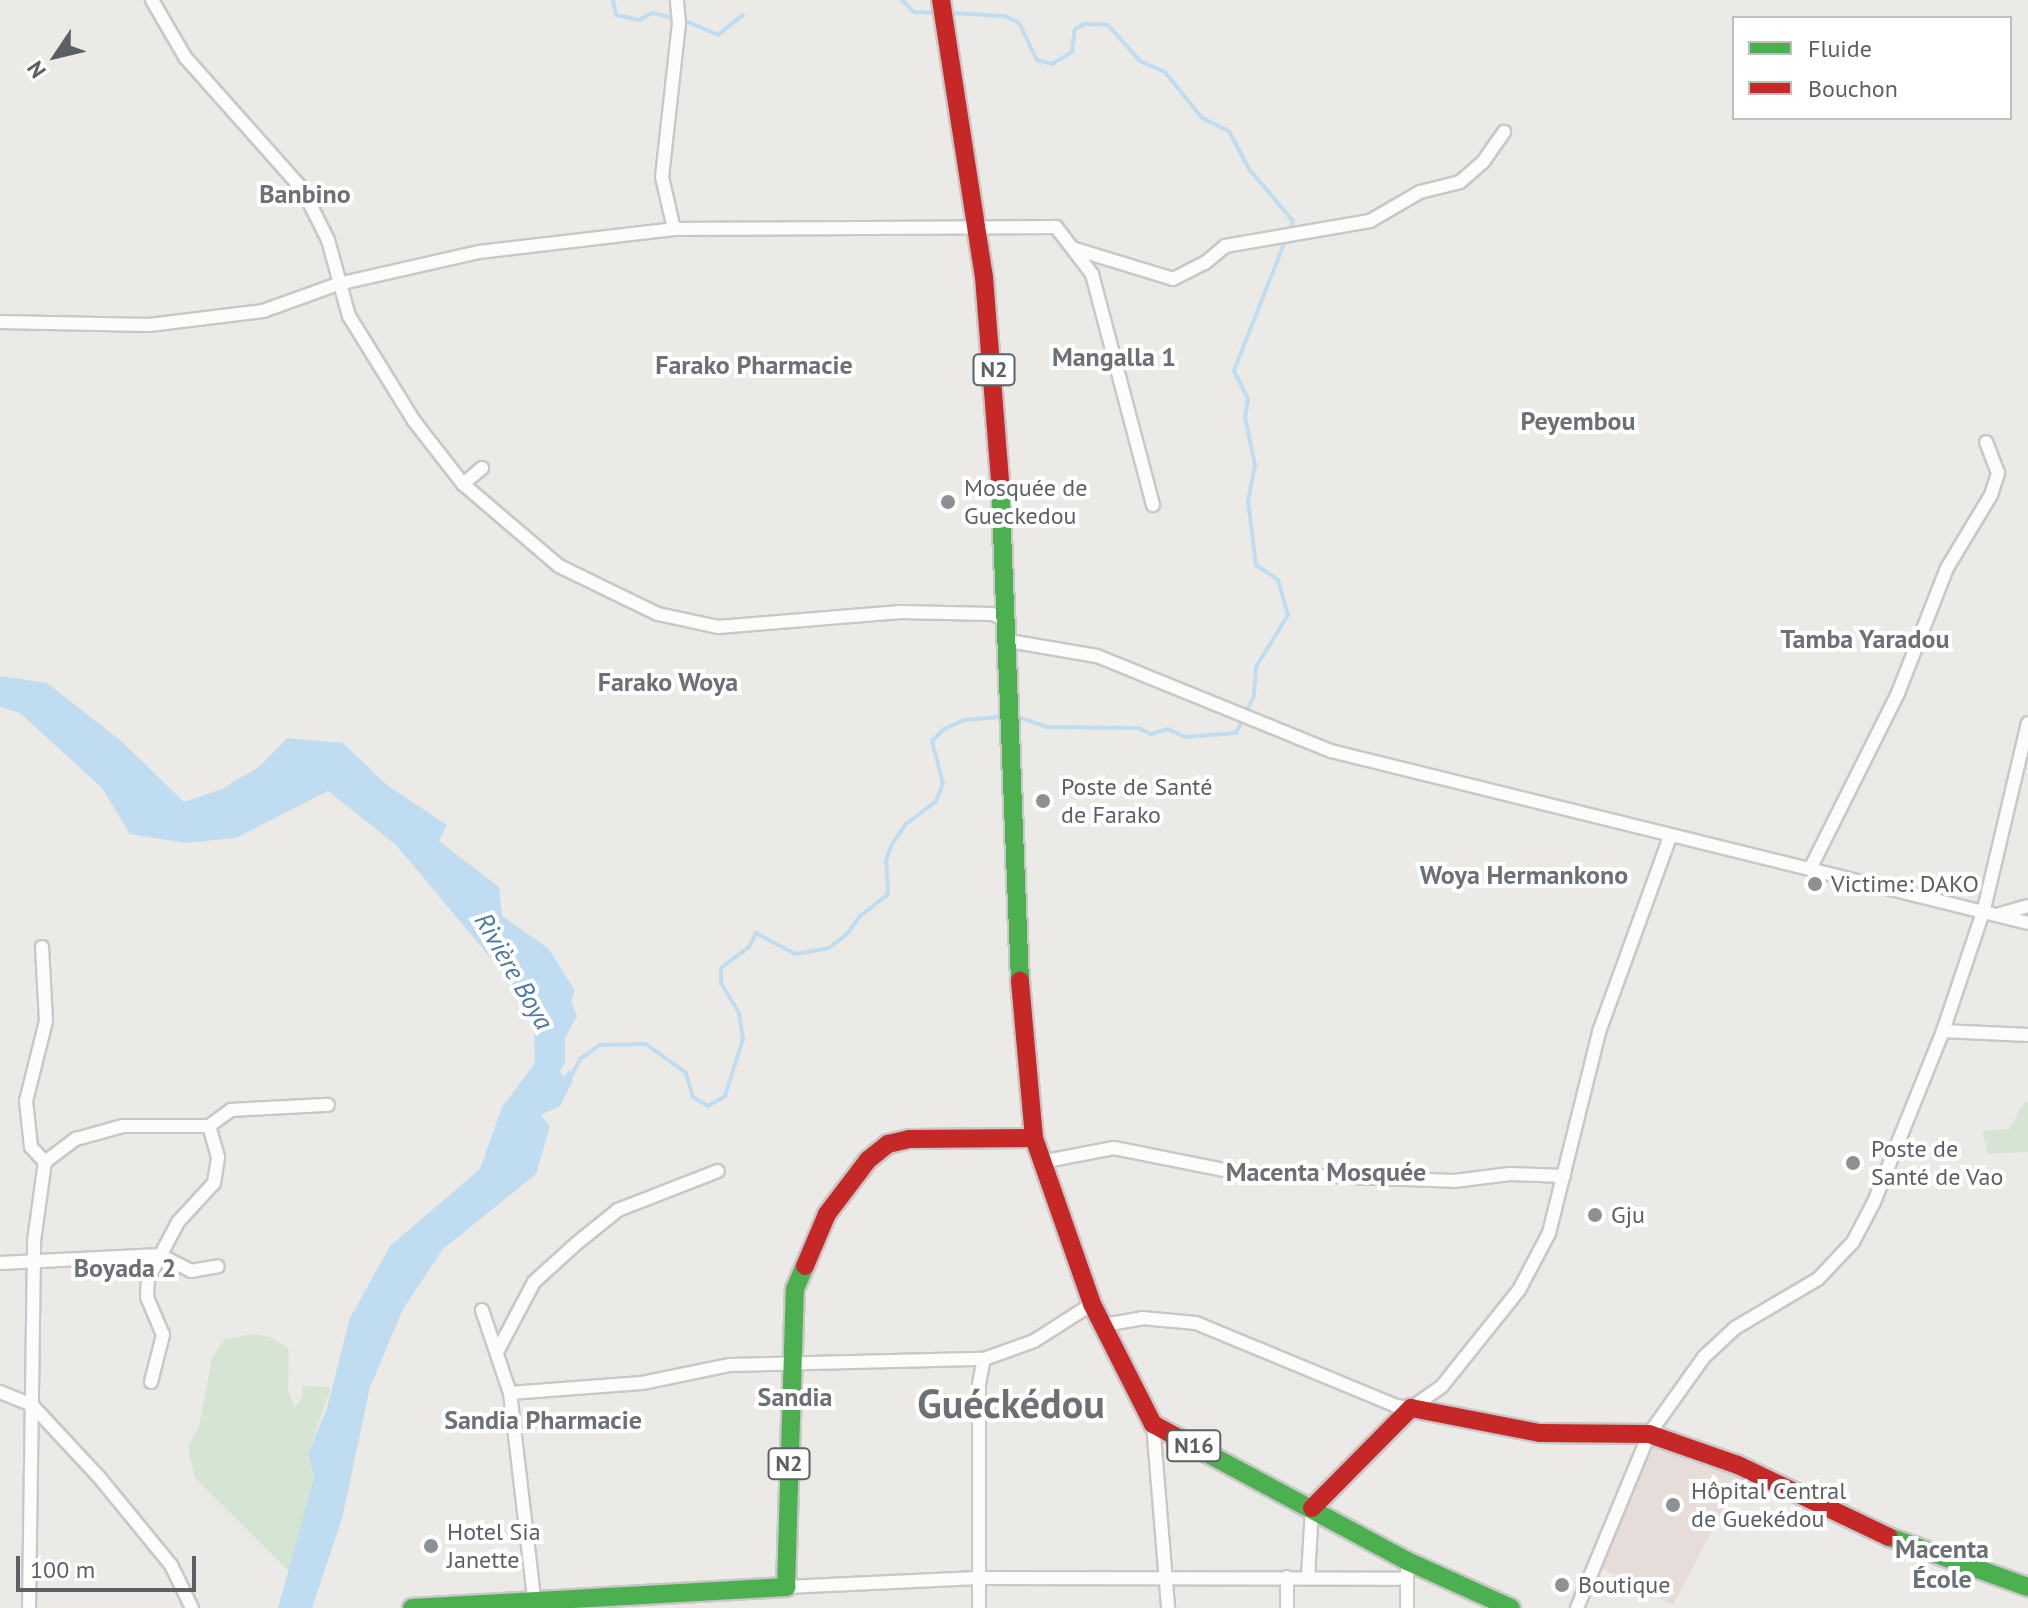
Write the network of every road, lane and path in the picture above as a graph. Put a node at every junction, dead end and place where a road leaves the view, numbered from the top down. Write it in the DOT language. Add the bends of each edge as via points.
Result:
graph roads {
  1 [pos="152,0"];
  2 [pos="677,0"];
  3 [pos="942,2"];
  4 [pos="1504,132"];
  5 [pos="976,226"];
  6 [pos="674,229"];
  7 [pos="1075,249"];
  8 [pos="338,284"];
  9 [pos="0,322"];
  10 [pos="1986,442"];
  11 [pos="482,468"];
  12 [pos="463,484"];
  13 [pos="1153,505"];
  14 [pos="1007,620"];
  15 [pos="1009,641"];
  16 [pos="2028,723"];
  17 [pos="1670,837"];
  18 [pos="1811,867"];
  19 [pos="2028,906"];
  20 [pos="1984,909"];
  21 [pos="2000,914"];
  22 [pos="2028,923"];
  23 [pos="42,947"];
  24 [pos="1943,1031"];
  25 [pos="2028,1035"];
  26 [pos="328,1105"];
  27 [pos="209,1126"];
  28 [pos="1034,1138"];
  29 [pos="45,1162"];
  30 [pos="1041,1162"];
  31 [pos="718,1171"];
  32 [pos="1564,1176"];
  33 [pos="160,1255"];
  34 [pos="0,1263"];
  35 [pos="33,1264"];
  36 [pos="218,1266"];
  37 [pos="1092,1304"];
  38 [pos="482,1310"];
  39 [pos="1104,1325"];
  40 [pos="497,1352"];
  41 [pos="984,1359"];
  42 [pos="792,1364"];
  43 [pos="151,1382"];
  44 [pos="0,1392"];
  45 [pos="510,1393"];
  46 [pos="32,1405"];
  47 [pos="1411,1408"];
  48 [pos="1153,1424"];
  49 [pos="1649,1434"];
  50 [pos="1312,1508"];
  51 [pos="1407,1570"];
  52 [pos="1287,1577"];
  53 [pos="1308,1577"];
  54 [pos="978,1578"];
  55 [pos="1167,1579"];
  56 [pos="786,1587"];
  57 [pos="2028,1587"];
  58 [pos="534,1598"];
  59 [pos="746,1599"];
  60 [pos="29,1608"];
  61 [pos="192,1608"];
  62 [pos="412,1608"];
  63 [pos="979,1608"];
  64 [pos="1168,1608"];
  65 [pos="1287,1608"];
  66 [pos="1407,1608"];
  67 [pos="1511,1608"];
  68 [pos="1577,1608"];
  1 -- 8 [label="street" via="185,57 303,190 328,240"];
  2 -- 6 [label="street" via="679,24 662,177"];
  3 -- 5 [label="main road, N2"];
  4 -- 7 [label="street" via="1483,162 1460,182 1420,192 1370,221 1225,246 1173,279"];
  5 -- 6 [label="street"];
  5 -- 7 [label="street" via="1056,227"];
  5 -- 14 [label="main road, N2" via="997,396"];
  6 -- 8 [label="street" via="479,252"];
  7 -- 13 [label="street" via="1092,274 1114,345"];
  8 -- 9 [label="street" via="263,311 149,325"];
  8 -- 12 [label="street" via="373,361"];
  10 -- 18 [label="street" via="1998,473 1991,495 1947,568 1898,693"];
  11 -- 12 [label="street"];
  12 -- 14 [label="street" via="559,566 658,614 718,627 900,612 992,614"];
  14 -- 15 [label="main road, N2"];
  15 -- 17 [label="street" via="1097,656 1331,751"];
  15 -- 28 [label="main road, N2" via="1017,945"];
  16 -- 20 [label="street"];
  17 -- 18 [label="street"];
  17 -- 32 [label="street" via="1599,1032"];
  18 -- 20 [label="street"];
  19 -- 21 [label="street"];
  20 -- 21 [label="street"];
  20 -- 24 [label="street"];
  21 -- 22 [label="street"];
  23 -- 29 [label="street" via="46,1021 26,1101 31,1147"];
  24 -- 25 [label="street"];
  24 -- 49 [label="street" via="1853,1242 1818,1279 1735,1328 1704,1357"];
  26 -- 27 [label="street" via="231,1110"];
  27 -- 29 [label="street" via="123,1126 76,1139"];
  27 -- 33 [label="street" via="218,1157 214,1183 178,1222"];
  28 -- 30 [label="main road, N16"];
  28 -- 42 [label="main road, N2" via="909,1139 888,1144 868,1160 808,1249 795,1289"];
  29 -- 35 [label="street"];
  30 -- 32 [label="street" via="1114,1148 1239,1173 1454,1181 1510,1174"];
  30 -- 37 [label="main road, N16"];
  31 -- 40 [label="street" via="618,1210 577,1243 534,1282"];
  32 -- 47 [label="street" via="1549,1233 1519,1290 1442,1386"];
  33 -- 35 [label="street"];
  33 -- 36 [label="street" via="191,1271"];
  33 -- 43 [label="street" via="148,1279 147,1297 163,1335"];
  34 -- 35 [label="street"];
  35 -- 46 [label="street"];
  37 -- 39 [label="main road, N16"];
  37 -- 41 [label="street" via="1034,1341"];
  38 -- 40 [label="street"];
  39 -- 47 [label="street" via="1142,1318 1196,1323"];
  39 -- 48 [label="main road, N16"];
  40 -- 45 [label="street"];
  41 -- 42 [label="street"];
  41 -- 54 [label="street" via="979,1384"];
  42 -- 45 [label="street" via="730,1365 642,1383"];
  42 -- 56 [label="main road, N2"];
  44 -- 46 [label="street"];
  45 -- 58 [label="street"];
  46 -- 60 [label="street"];
  46 -- 61 [label="street" via="162,1554"];
  47 -- 49 [label="main road" via="1540,1433"];
  47 -- 50 [label="main road"];
  48 -- 50 [label="main road, N16"];
  48 -- 55 [label="street"];
  49 -- 57 [label="main road" via="1738,1465 1893,1539"];
  49 -- 68 [label="street"];
  50 -- 51 [label="main road, N16"];
  50 -- 53 [label="street"];
  51 -- 53 [label="street"];
  51 -- 66 [label="street"];
  51 -- 67 [label="main road, N16"];
  52 -- 53 [label="street"];
  52 -- 55 [label="street"];
  52 -- 65 [label="street"];
  54 -- 55 [label="street"];
  54 -- 56 [label="street"];
  54 -- 63 [label="street"];
  55 -- 64 [label="street"];
  56 -- 59 [label="main road"];
  58 -- 59 [label="main road"];
  58 -- 62 [label="main road"];
}
